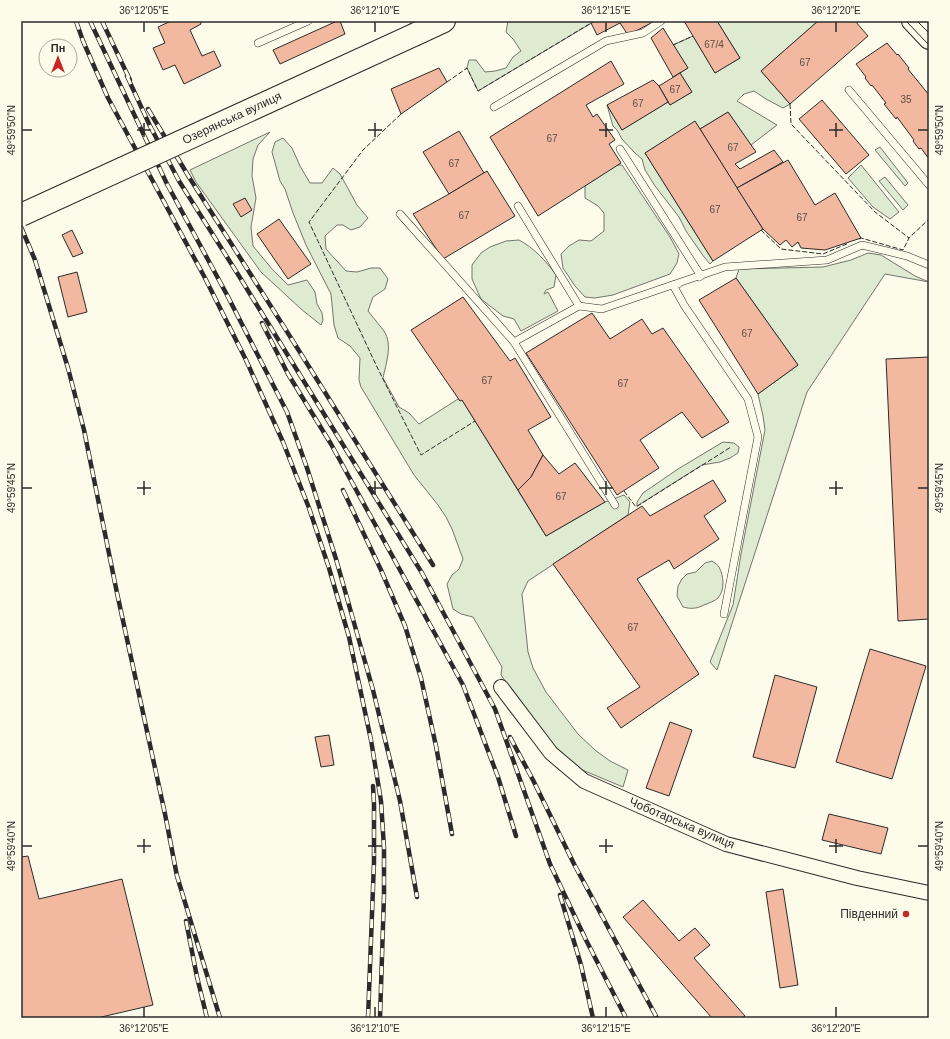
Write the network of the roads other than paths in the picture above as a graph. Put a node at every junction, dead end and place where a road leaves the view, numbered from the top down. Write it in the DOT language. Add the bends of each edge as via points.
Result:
graph roads {
  1 [pos="308,21"];
  2 [pos="444,21"];
  3 [pos="661,21"];
  4 [pos="912,21"];
  5 [pos="929,39"];
  6 [pos="258,43"];
  7 [pos="849,90"];
  8 [pos="494,107"];
  9 [pos="620,149"];
  10 [pos="929,185"];
  11 [pos="518,206"];
  12 [pos="400,214"];
  13 [pos="21,215"];
  14 [pos="929,265"];
  15 [pos="701,276"];
  16 [pos="673,285"];
  17 [pos="579,306"];
  18 [pos="514,342"];
  19 [pos="615,504"];
  20 [pos="724,614"];
  21 [pos="501,687"];
  22 [pos="929,893"];
  1 -- 6 [label="lane"];
  2 -- 13 [label="main road, Озерянська вулиця, bridge"];
  3 -- 8 [label="lane" via="643,32 606,41"];
  4 -- 5 [label="main road"];
  7 -- 10 [label="lane"];
  9 -- 15 [label="lane"];
  11 -- 17 [label="lane"];
  12 -- 18 [label="lane"];
  14 -- 15 [label="lane" via="907,256 862,245 827,260 725,267"];
  15 -- 16 [label="lane"];
  16 -- 17 [label="lane" via="602,309"];
  16 -- 20 [label="lane" via="748,399 758,437"];
  17 -- 18 [label="lane"];
  18 -- 19 [label="lane"];
  21 -- 22 [label="street, Чоботарська вулиця" via="551,753 584,781 726,844 856,878"];
}
